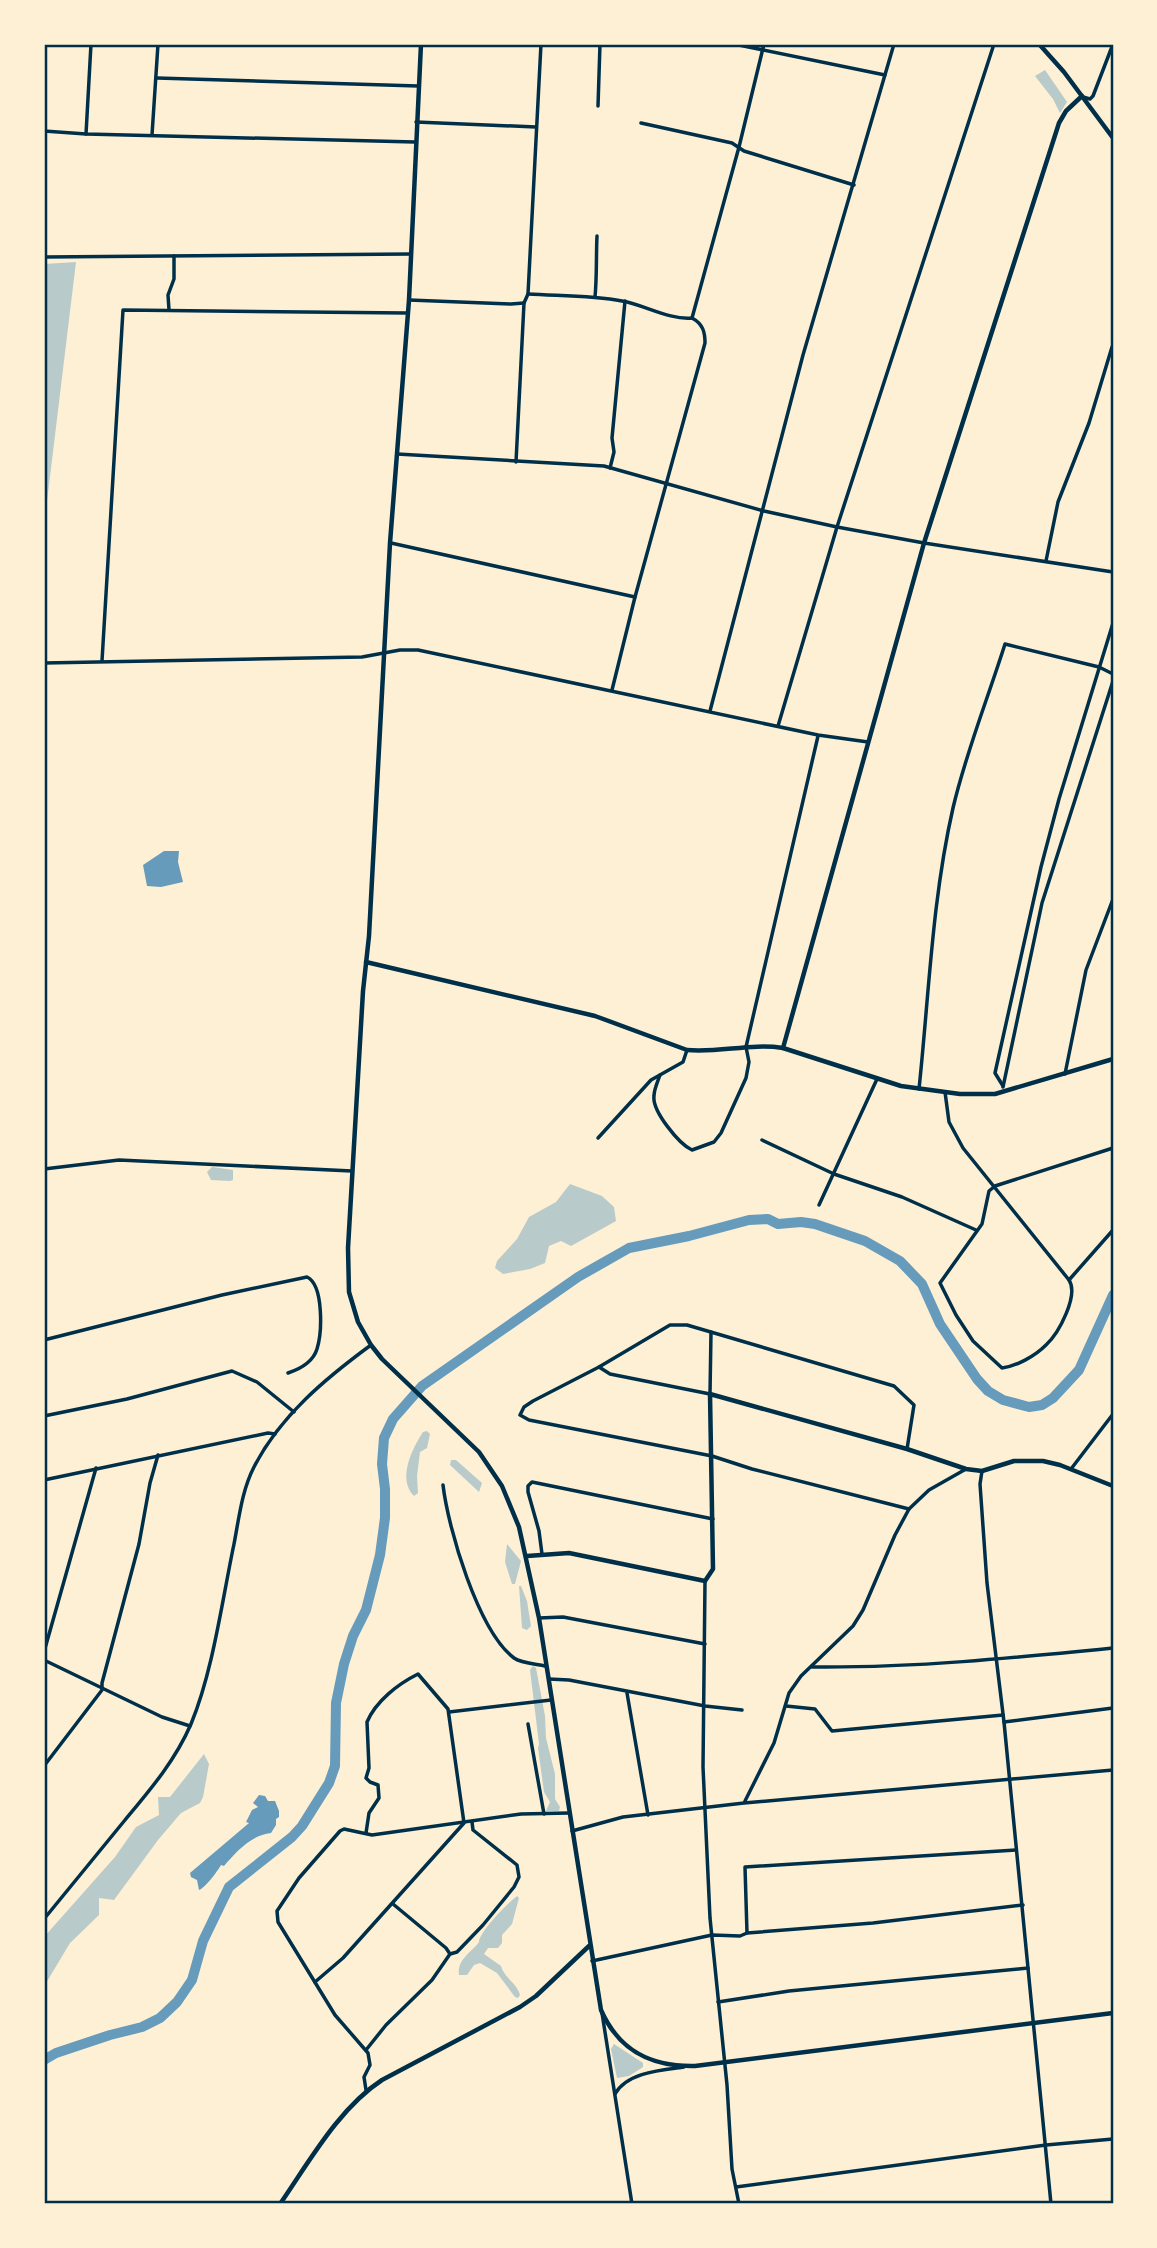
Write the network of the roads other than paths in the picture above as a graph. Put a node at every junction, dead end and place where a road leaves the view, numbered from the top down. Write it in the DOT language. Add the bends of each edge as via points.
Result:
graph roads {
  1 [pos="91,44"];
  2 [pos="158,44"];
  3 [pos="421,44"];
  4 [pos="541,44"];
  5 [pos="600,44"];
  6 [pos="734,44"];
  7 [pos="764,44"];
  8 [pos="894,44"];
  9 [pos="994,44"];
  10 [pos="1039,44"];
  11 [pos="1113,44"];
  12 [pos="763,50"];
  13 [pos="885,75"];
  14 [pos="157,78"];
  15 [pos="418,86"];
  16 [pos="1082,96"];
  17 [pos="598,106"];
  18 [pos="416,122"];
  19 [pos="641,123"];
  20 [pos="536,127"];
  21 [pos="44,131"];
  22 [pos="86,134"];
  23 [pos="152,135"];
  24 [pos="1113,138"];
  25 [pos="415,142"];
  26 [pos="739,147"];
  27 [pos="854,185"];
  28 [pos="597,236"];
  29 [pos="411,254"];
  30 [pos="174,256"];
  31 [pos="44,257"];
  32 [pos="528,295"];
  33 [pos="595,297"];
  34 [pos="409,300"];
  35 [pos="625,301"];
  36 [pos="524,303"];
  37 [pos="169,310"];
  38 [pos="407,313"];
  39 [pos="692,318"];
  40 [pos="1112,347"];
  41 [pos="397,454"];
  42 [pos="516,462"];
  43 [pos="610,468"];
  44 [pos="666,483"];
  45 [pos="764,511"];
  46 [pos="837,527"];
  47 [pos="390,543"];
  48 [pos="924,543"];
  49 [pos="1046,561"];
  50 [pos="1113,572"];
  51 [pos="635,597"];
  52 [pos="1113,623"];
  53 [pos="383,654"];
  54 [pos="102,661"];
  55 [pos="44,663"];
  56 [pos="1099,667"];
  57 [pos="1113,674"];
  58 [pos="1113,681"];
  59 [pos="612,690"];
  60 [pos="710,711"];
  61 [pos="778,726"];
  62 [pos="818,735"];
  63 [pos="870,743"];
  64 [pos="1113,899"];
  65 [pos="366,962"];
  66 [pos="746,1047"];
  67 [pos="783,1048"];
  68 [pos="687,1049"];
  69 [pos="1113,1059"];
  70 [pos="660,1074"];
  71 [pos="1065,1074"];
  72 [pos="877,1079"];
  73 [pos="919,1089"];
  74 [pos="1003,1089"];
  75 [pos="945,1091"];
  76 [pos="598,1138"];
  77 [pos="762,1140"];
  78 [pos="1113,1148"];
  79 [pos="44,1169"];
  80 [pos="353,1171"];
  81 [pos="834,1174"];
  82 [pos="995,1186"];
  83 [pos="819,1205"];
  84 [pos="976,1230"];
  85 [pos="1113,1230"];
  86 [pos="1069,1280"];
  87 [pos="712,1332"];
  88 [pos="44,1340"];
  89 [pos="371,1345"];
  90 [pos="599,1367"];
  91 [pos="288,1373"];
  92 [pos="710,1394"];
  93 [pos="294,1412"];
  94 [pos="1113,1414"];
  95 [pos="44,1416"];
  96 [pos="275,1434"];
  97 [pos="907,1448"];
  98 [pos="158,1455"];
  99 [pos="712,1456"];
  100 [pos="96,1468"];
  101 [pos="966,1469"];
  102 [pos="1071,1469"];
  103 [pos="982,1471"];
  104 [pos="44,1480"];
  105 [pos="443,1485"];
  106 [pos="1113,1486"];
  107 [pos="909,1509"];
  108 [pos="713,1519"];
  109 [pos="542,1554"];
  110 [pos="527,1556"];
  111 [pos="705,1581"];
  112 [pos="538,1618"];
  113 [pos="706,1644"];
  114 [pos="1113,1648"];
  115 [pos="44,1652"];
  116 [pos="44,1660"];
  117 [pos="997,1660"];
  118 [pos="545,1666"];
  119 [pos="810,1667"];
  120 [pos="547,1679"];
  121 [pos="102,1690"];
  122 [pos="627,1692"];
  123 [pos="551,1700"];
  124 [pos="705,1706"];
  125 [pos="785,1706"];
  126 [pos="1113,1708"];
  127 [pos="743,1710"];
  128 [pos="449,1712"];
  129 [pos="1003,1715"];
  130 [pos="1004,1722"];
  131 [pos="528,1724"];
  132 [pos="190,1726"];
  133 [pos="44,1766"];
  134 [pos="1113,1770"];
  135 [pos="1010,1780"];
  136 [pos="744,1802"];
  137 [pos="705,1809"];
  138 [pos="569,1813"];
  139 [pos="544,1814"];
  140 [pos="648,1815"];
  141 [pos="472,1822"];
  142 [pos="464,1823"];
  143 [pos="572,1831"];
  144 [pos="366,1833"];
  145 [pos="1016,1850"];
  146 [pos="393,1904"];
  147 [pos="1023,1905"];
  148 [pos="44,1919"];
  149 [pos="747,1933"];
  150 [pos="712,1936"];
  151 [pos="589,1945"];
  152 [pos="450,1954"];
  153 [pos="592,1961"];
  154 [pos="1028,1968"];
  155 [pos="315,1982"];
  156 [pos="719,2002"];
  157 [pos="601,2010"];
  158 [pos="1113,2013"];
  159 [pos="1034,2022"];
  160 [pos="366,2050"];
  161 [pos="724,2063"];
  162 [pos="695,2066"];
  163 [pos="366,2090"];
  164 [pos="614,2095"];
  165 [pos="1113,2139"];
  166 [pos="1046,2145"];
  167 [pos="736,2187"];
  168 [pos="280,2204"];
  169 [pos="632,2204"];
  170 [pos="739,2204"];
  171 [pos="1051,2204"];
  1 -- 22 [label="street"];
  2 -- 14 [label="street"];
  3 -- 15 [label="main road"];
  4 -- 20 [label="street"];
  5 -- 17 [label="street"];
  6 -- 12 [label="street"];
  7 -- 12 [label="street"];
  8 -- 13 [label="street"];
  9 -- 46 [label="street"];
  10 -- 16 [label="main road"];
  11 -- 16 [label="street" via="1093,96"];
  12 -- 13 [label="street"];
  12 -- 26 [label="street"];
  13 -- 27 [label="street"];
  14 -- 15 [label="street"];
  14 -- 23 [label="street"];
  15 -- 18 [label="main road"];
  16 -- 24 [label="main road"];
  16 -- 48 [label="main road" via="1059,123"];
  18 -- 20 [label="street"];
  18 -- 25 [label="main road"];
  19 -- 26 [label="street"];
  20 -- 32 [label="street"];
  21 -- 22 [label="street"];
  22 -- 23 [label="street"];
  23 -- 25 [label="street"];
  25 -- 29 [label="main road"];
  26 -- 27 [label="street"];
  26 -- 39 [label="street"];
  27 -- 45 [label="street" via="803,355"];
  28 -- 33 [label="street"];
  29 -- 30 [label="street"];
  29 -- 34 [label="main road"];
  30 -- 31 [label="street"];
  30 -- 37 [label="street"];
  32 -- 33 [label="street"];
  32 -- 36 [label="street"];
  33 -- 35 [label="street"];
  34 -- 36 [label="street"];
  34 -- 38 [label="main road"];
  35 -- 39 [label="street"];
  35 -- 43 [label="street"];
  36 -- 42 [label="street"];
  37 -- 38 [label="street"];
  37 -- 54 [label="street" via="123,310"];
  38 -- 41 [label="main road"];
  39 -- 44 [label="street" via="702,326 705,343"];
  40 -- 49 [label="street" via="1058,502"];
  41 -- 42 [label="street"];
  41 -- 47 [label="main road"];
  42 -- 43 [label="street"];
  43 -- 44 [label="street"];
  44 -- 45 [label="street"];
  44 -- 51 [label="street"];
  45 -- 46 [label="street"];
  45 -- 60 [label="street"];
  46 -- 48 [label="street"];
  46 -- 61 [label="street"];
  47 -- 51 [label="street"];
  47 -- 53 [label="main road"];
  48 -- 49 [label="street"];
  48 -- 63 [label="main road"];
  49 -- 50 [label="street"];
  51 -- 59 [label="street"];
  52 -- 56 [label="street"];
  53 -- 54 [label="street"];
  53 -- 59 [label="street" via="418,650"];
  53 -- 65 [label="main road"];
  54 -- 55 [label="street"];
  56 -- 57 [label="street"];
  56 -- 73 [label="street" via="1005,644 953,807 934,913"];
  56 -- 74 [label="street" via="1041,867 995,1073"];
  58 -- 74 [label="street" via="1042,903"];
  59 -- 60 [label="street"];
  60 -- 61 [label="street"];
  61 -- 62 [label="street"];
  62 -- 63 [label="street"];
  62 -- 66 [label="street"];
  63 -- 67 [label="main road"];
  64 -- 71 [label="street" via="1086,970"];
  65 -- 68 [label="main road" via="595,1016"];
  65 -- 80 [label="main road"];
  66 -- 67 [label="main road"];
  66 -- 68 [label="main road"];
  66 -- 70 [label="street" via="746,1078 721,1133 714,1142 692,1150 654,1106"];
  67 -- 72 [label="main road"];
  68 -- 70 [label="street" via="683,1062"];
  69 -- 71 [label="main road"];
  70 -- 76 [label="street"];
  71 -- 74 [label="main road"];
  72 -- 73 [label="main road"];
  72 -- 81 [label="street"];
  73 -- 75 [label="main road"];
  74 -- 75 [label="main road" via="986,1095"];
  75 -- 82 [label="street" via="950,1122 963,1148"];
  77 -- 81 [label="street"];
  78 -- 82 [label="street"];
  79 -- 80 [label="street" via="119,1160"];
  80 -- 89 [label="main road" via="349,1292"];
  81 -- 83 [label="street"];
  81 -- 84 [label="street" via="902,1197"];
  82 -- 84 [label="street" via="989,1191 982,1224"];
  82 -- 86 [label="street"];
  84 -- 86 [label="street" via="940,1283 973,1340 1002,1368 1047,1345 1073,1296"];
  85 -- 86 [label="street"];
  87 -- 90 [label="street" via="670,1325"];
  87 -- 92 [label="street"];
  87 -- 97 [label="street" via="894,1386 914,1405"];
  88 -- 91 [label="street" via="307,1278 313,1280 320,1295 317,1350 309,1362"];
  89 -- 93 [label="street"];
  89 -- 110 [label="main road" via="479,1452 502,1486"];
  90 -- 92 [label="street" via="610,1374"];
  90 -- 99 [label="street" via="533,1401 520,1415"];
  92 -- 97 [label="main road"];
  92 -- 99 [label="main road"];
  93 -- 95 [label="street" via="257,1382 232,1371"];
  93 -- 96 [label="street"];
  94 -- 102 [label="street"];
  96 -- 98 [label="street"];
  96 -- 132 [label="street" via="247,1482 203,1688"];
  97 -- 101 [label="main road"];
  98 -- 100 [label="street"];
  98 -- 121 [label="street"];
  99 -- 107 [label="street"];
  99 -- 108 [label="main road"];
  100 -- 104 [label="street"];
  100 -- 115 [label="street"];
  101 -- 103 [label="main road"];
  101 -- 107 [label="street" via="929,1490"];
  102 -- 103 [label="main road" via="1028,1460"];
  102 -- 106 [label="main road"];
  103 -- 117 [label="street" via="987,1583"];
  105 -- 118 [label="street" via="446,1509 477,1606 515,1659"];
  107 -- 119 [label="street" via="853,1626"];
  108 -- 109 [label="street" via="532,1482 528,1492"];
  108 -- 111 [label="main road" via="713,1569"];
  109 -- 110 [label="main road"];
  109 -- 111 [label="main road" via="569,1553"];
  110 -- 112 [label="main road"];
  111 -- 113 [label="street"];
  112 -- 113 [label="street" via="563,1617"];
  112 -- 118 [label="main road"];
  113 -- 124 [label="street"];
  114 -- 117 [label="street"];
  116 -- 121 [label="street"];
  117 -- 119 [label="street" via="882,1668"];
  117 -- 129 [label="street"];
  118 -- 120 [label="main road"];
  119 -- 125 [label="street" via="789,1693"];
  120 -- 122 [label="street"];
  120 -- 123 [label="main road"];
  121 -- 132 [label="street"];
  121 -- 133 [label="street"];
  122 -- 124 [label="street"];
  122 -- 140 [label="street"];
  123 -- 128 [label="street"];
  123 -- 138 [label="main road"];
  124 -- 127 [label="street"];
  124 -- 137 [label="street"];
  125 -- 129 [label="street" via="815,1709 832,1731"];
  125 -- 136 [label="street" via="774,1743"];
  126 -- 130 [label="street"];
  128 -- 142 [label="street"];
  128 -- 144 [label="street" via="418,1674 392,1690 370,1715 366,1778 378,1785 379,1798 369,1813"];
  129 -- 130 [label="street"];
  130 -- 135 [label="street"];
  131 -- 139 [label="street"];
  132 -- 148 [label="street" via="162,1774"];
  134 -- 135 [label="street"];
  135 -- 136 [label="street"];
  135 -- 145 [label="street"];
  136 -- 137 [label="street"];
  137 -- 140 [label="street"];
  137 -- 150 [label="street"];
  138 -- 139 [label="street"];
  138 -- 143 [label="main road"];
  139 -- 141 [label="street"];
  140 -- 143 [label="street"];
  141 -- 142 [label="street"];
  141 -- 152 [label="street" via="473,1830 517,1865 519,1877 502,1905"];
  142 -- 144 [label="street"];
  142 -- 146 [label="street"];
  143 -- 151 [label="main road"];
  144 -- 155 [label="street" via="340,1830 277,1911 278,1922"];
  145 -- 147 [label="street"];
  145 -- 149 [label="street" via="745,1867"];
  146 -- 152 [label="street"];
  146 -- 155 [label="street"];
  147 -- 149 [label="street"];
  147 -- 154 [label="street"];
  149 -- 150 [label="street"];
  150 -- 153 [label="street"];
  150 -- 156 [label="street"];
  151 -- 153 [label="main road"];
  151 -- 163 [label="main road" via="520,2007"];
  152 -- 160 [label="street" via="432,1980"];
  153 -- 157 [label="main road"];
  154 -- 156 [label="street"];
  154 -- 159 [label="street"];
  155 -- 160 [label="street" via="335,2015"];
  156 -- 161 [label="street"];
  157 -- 162 [label="main road" via="613,2033 639,2055 667,2065"];
  157 -- 164 [label="street"];
  158 -- 159 [label="main road"];
  159 -- 161 [label="main road"];
  159 -- 166 [label="street"];
  160 -- 163 [label="street" via="370,2065 364,2077"];
  161 -- 162 [label="main road"];
  161 -- 167 [label="street"];
  162 -- 164 [label="street" via="639,2076"];
  163 -- 168 [label="main road"];
  164 -- 169 [label="street"];
  165 -- 166 [label="street"];
  166 -- 167 [label="street"];
  166 -- 171 [label="street"];
  167 -- 170 [label="street"];
}
